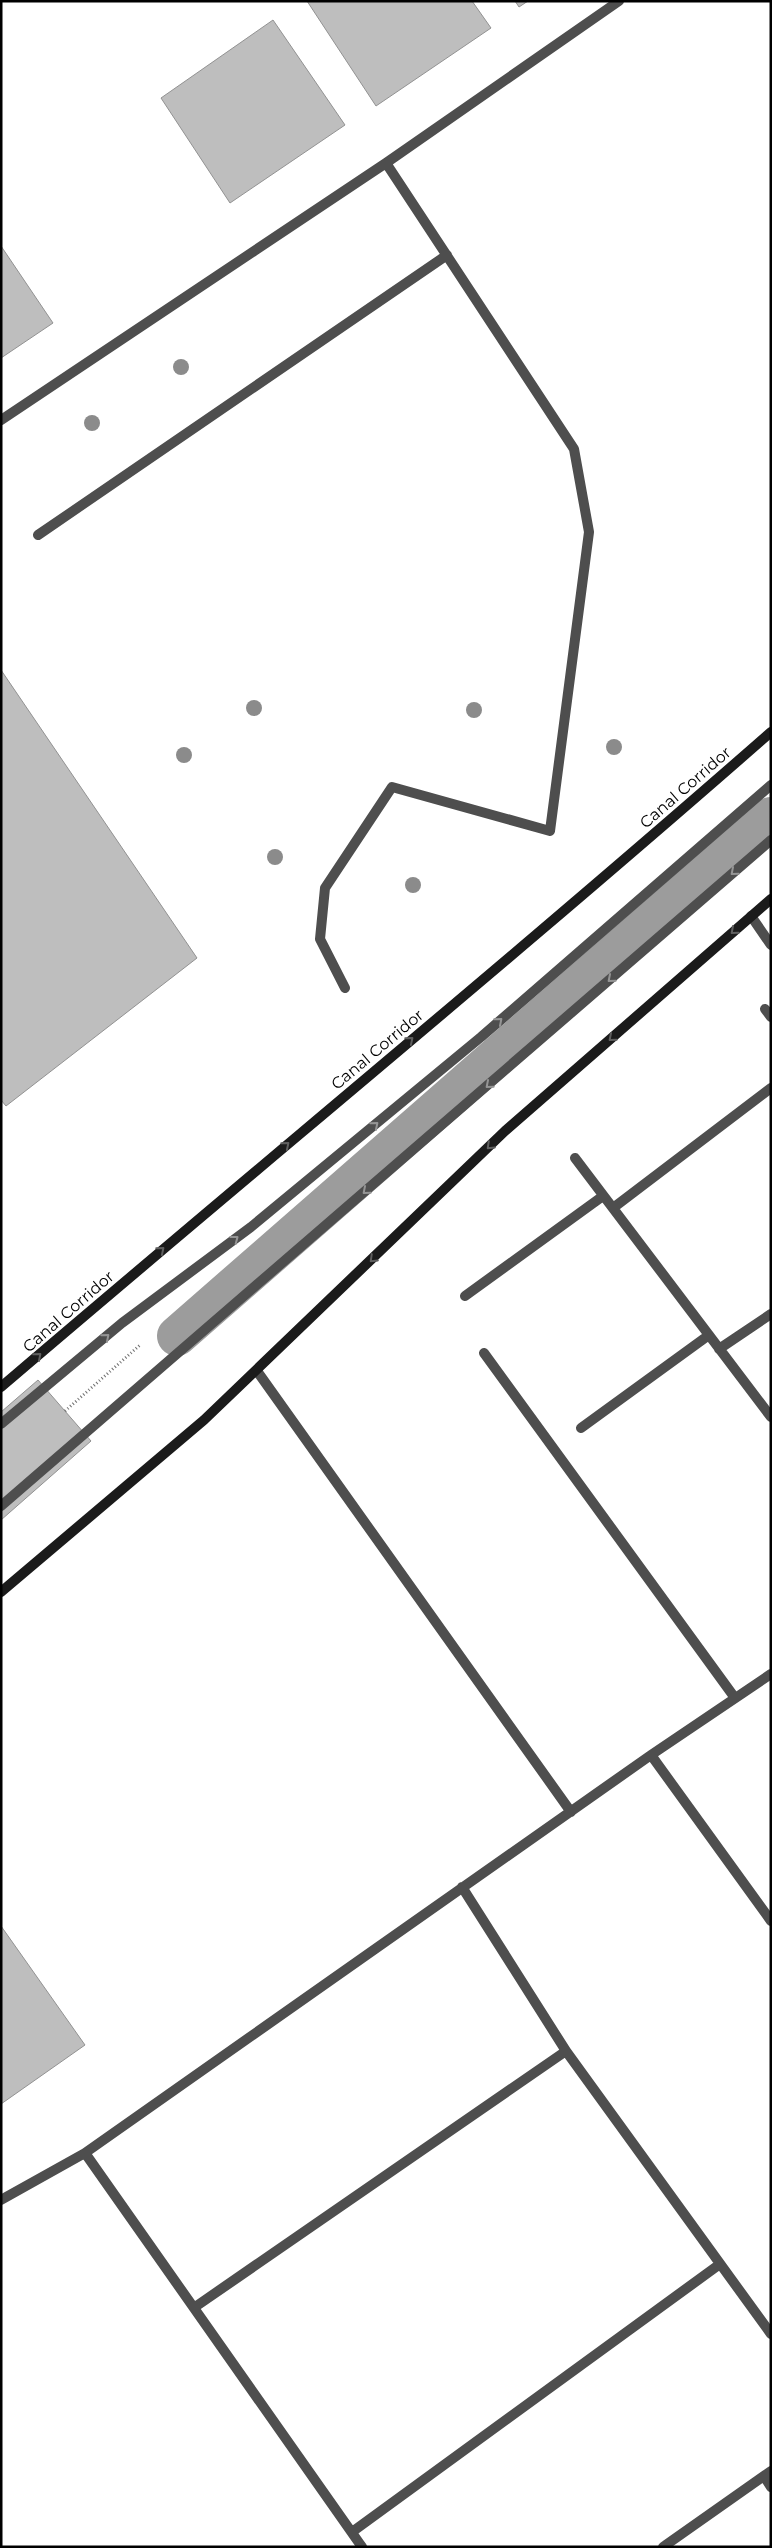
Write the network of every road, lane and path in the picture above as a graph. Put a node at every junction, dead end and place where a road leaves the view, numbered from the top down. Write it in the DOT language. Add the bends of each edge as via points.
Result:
graph roads {
  1 [pos="619,1"];
  2 [pos="386,164"];
  3 [pos="447,255"];
  4 [pos="1,420"];
  5 [pos="38,535"];
  6 [pos="771,732"];
  7 [pos="771,785"];
  8 [pos="771,840"];
  9 [pos="771,899"];
  10 [pos="751,916"];
  11 [pos="771,945"];
  12 [pos="346,988"];
  13 [pos="771,1088"];
  14 [pos="575,1158"];
  15 [pos="603,1196"];
  16 [pos="613,1208"];
  17 [pos="465,1296"];
  18 [pos="771,1314"];
  19 [pos="709,1335"];
  20 [pos="140,1345"];
  21 [pos="719,1349"];
  22 [pos="484,1353"];
  23 [pos="257,1371"];
  24 [pos="1,1387"];
  25 [pos="65,1411"];
  26 [pos="771,1417"];
  27 [pos="1,1424"];
  28 [pos="581,1428"];
  29 [pos="1,1506"];
  30 [pos="1,1592"];
  31 [pos="771,1674"];
  32 [pos="735,1698"];
  33 [pos="650,1755"];
  34 [pos="570,1812"];
  35 [pos="462,1887"];
  36 [pos="771,1921"];
  37 [pos="566,2051"];
  38 [pos="85,2154"];
  39 [pos="1,2200"];
  40 [pos="720,2264"];
  41 [pos="195,2307"];
  42 [pos="771,2334"];
  43 [pos="767,2474"];
  44 [pos="771,2487"];
  45 [pos="352,2532"];
  46 [pos="362,2547"];
  47 [pos="663,2547"];
  1 -- 2 [label="street"];
  2 -- 3 [label="street"];
  2 -- 4 [label="street"];
  3 -- 5 [label="street"];
  3 -- 12 [label="street" via="574,449 588,523 550,831 392,787 325,888 320,939"];
  24 -- 6 [label="street, Canal Corridor, one-way" via="628,857"];
  27 -- 7 [label="street, one-way" via="122,1323 251,1227 473,1043"];
  8 -- 29 [label="street, one-way"];
  9 -- 10 [label="street"];
  10 -- 11 [label="street"];
  10 -- 23 [label="street, one-way" via="505,1131"];
  13 -- 16 [label="street"];
  14 -- 15 [label="street"];
  15 -- 16 [label="street"];
  15 -- 17 [label="street"];
  16 -- 19 [label="street"];
  18 -- 21 [label="street"];
  19 -- 21 [label="street"];
  19 -- 28 [label="street"];
  20 -- 25 [label="path"];
  21 -- 26 [label="street"];
  22 -- 32 [label="street"];
  23 -- 30 [label="street"];
  23 -- 34 [label="street"];
  31 -- 32 [label="street"];
  32 -- 33 [label="street"];
  33 -- 34 [label="street"];
  33 -- 36 [label="street"];
  34 -- 35 [label="street"];
  35 -- 37 [label="street"];
  35 -- 38 [label="street"];
  37 -- 40 [label="street"];
  37 -- 41 [label="street"];
  38 -- 39 [label="street"];
  38 -- 41 [label="street"];
  40 -- 42 [label="street"];
  40 -- 45 [label="street"];
  41 -- 45 [label="street"];
  43 -- 44 [label="street"];
  43 -- 47 [label="street"];
  45 -- 46 [label="street"];
}
